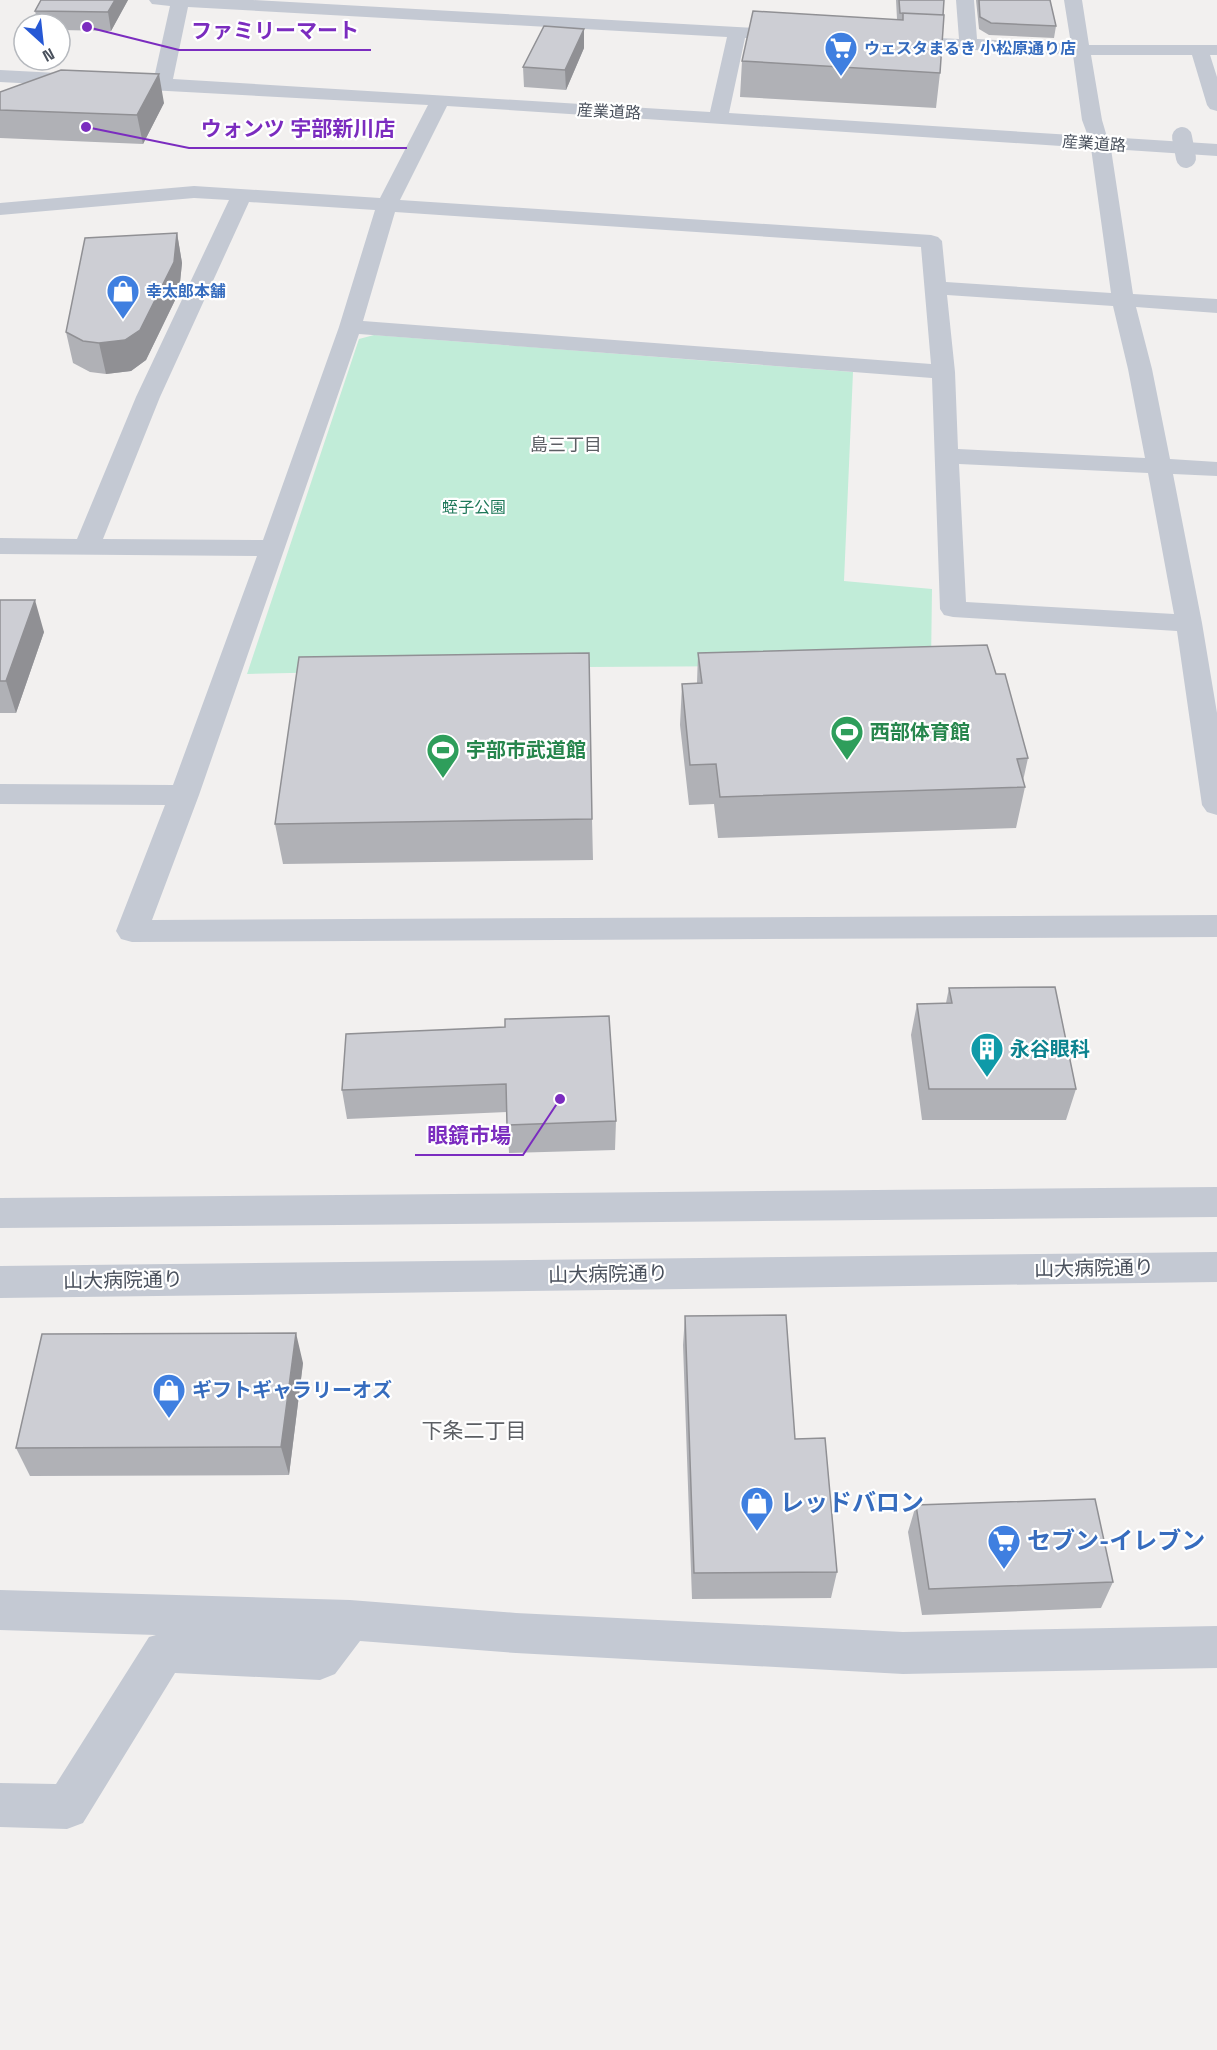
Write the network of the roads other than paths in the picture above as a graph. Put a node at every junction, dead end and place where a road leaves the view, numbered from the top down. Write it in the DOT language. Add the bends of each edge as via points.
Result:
graph roads {
  1 [pos="158,0"];
  2 [pos="965,0"];
  3 [pos="1073,0"];
  4 [pos="180,1"];
  5 [pos="737,32"];
  6 [pos="806,35"];
  7 [pos="875,39"];
  8 [pos="968,45"];
  9 [pos="1082,50"];
  10 [pos="1208,50"];
  11 [pos="0,76"];
  12 [pos="162,84"];
  13 [pos="440,101"];
  14 [pos="1217,105"];
  15 [pos="718,118"];
  16 [pos="1182,137"];
  17 [pos="1100,144"];
  18 [pos="1217,150"];
  19 [pos="1186,158"];
  20 [pos="242,195"];
  21 [pos="387,205"];
  22 [pos="0,209"];
  23 [pos="936,288"];
  24 [pos="1123,301"];
  25 [pos="1217,306"];
  26 [pos="350,327"];
  27 [pos="943,372"];
  28 [pos="947,456"];
  29 [pos="1157,465"];
  30 [pos="1217,469"];
  31 [pos="0,546"];
  32 [pos="87,546"];
  33 [pos="273,548"];
  34 [pos="1190,622"];
  35 [pos="0,794"];
  36 [pos="184,795"];
  37 [pos="1217,805"];
  38 [pos="1217,926"];
  39 [pos="1217,1202"];
  40 [pos="0,1213"];
  41 [pos="1217,1267"];
  42 [pos="0,1282"];
  43 [pos="0,1610"];
  44 [pos="351,1620"];
  45 [pos="1217,1647"];
  46 [pos="0,1805"];
  1 -- 4 [label="street"];
  2 -- 8 [label="street"];
  3 -- 9 [label="street"];
  4 -- 5 [label="street"];
  4 -- 12 [label="street"];
  5 -- 6 [label="street"];
  5 -- 15 [label="street"];
  7 -- 8 [label="street"];
  8 -- 9 [label="street"];
  9 -- 10 [label="street"];
  9 -- 17 [label="street" via="1092,120"];
  10 -- 14 [label="street"];
  11 -- 12 [label="street, 産業道路"];
  12 -- 13 [label="street, 産業道路"];
  13 -- 15 [label="street, 産業道路"];
  13 -- 21 [label="street"];
  15 -- 17 [label="street, 産業道路"];
  16 -- 19 [label="street, bridge"];
  17 -- 18 [label="street, 産業道路"];
  17 -- 24 [label="street"];
  20 -- 21 [label="street"];
  20 -- 22 [label="street" via="194,192"];
  20 -- 32 [label="street" via="148,397"];
  21 -- 23 [label="street" via="931,241"];
  21 -- 26 [label="street"];
  23 -- 24 [label="street"];
  23 -- 27 [label="street"];
  24 -- 25 [label="street"];
  24 -- 29 [label="street"];
  26 -- 27 [label="street"];
  26 -- 33 [label="street"];
  27 -- 28 [label="street"];
  28 -- 29 [label="street"];
  28 -- 34 [label="street" via="952,609"];
  29 -- 30 [label="street"];
  29 -- 34 [label="street"];
  31 -- 32 [label="street"];
  32 -- 33 [label="street"];
  33 -- 36 [label="street"];
  34 -- 37 [label="street"];
  35 -- 36 [label="street"];
  36 -- 38 [label="street" via="132,931"];
  39 -- 40 [label="street"];
  41 -- 42 [label="street, 山大病院通り"];
  43 -- 44 [label="street"];
  44 -- 45 [label="street" via="516,1633 903,1653"];
  44 -- 46 [label="street" via="320,1659 164,1652 67,1807"];
}
